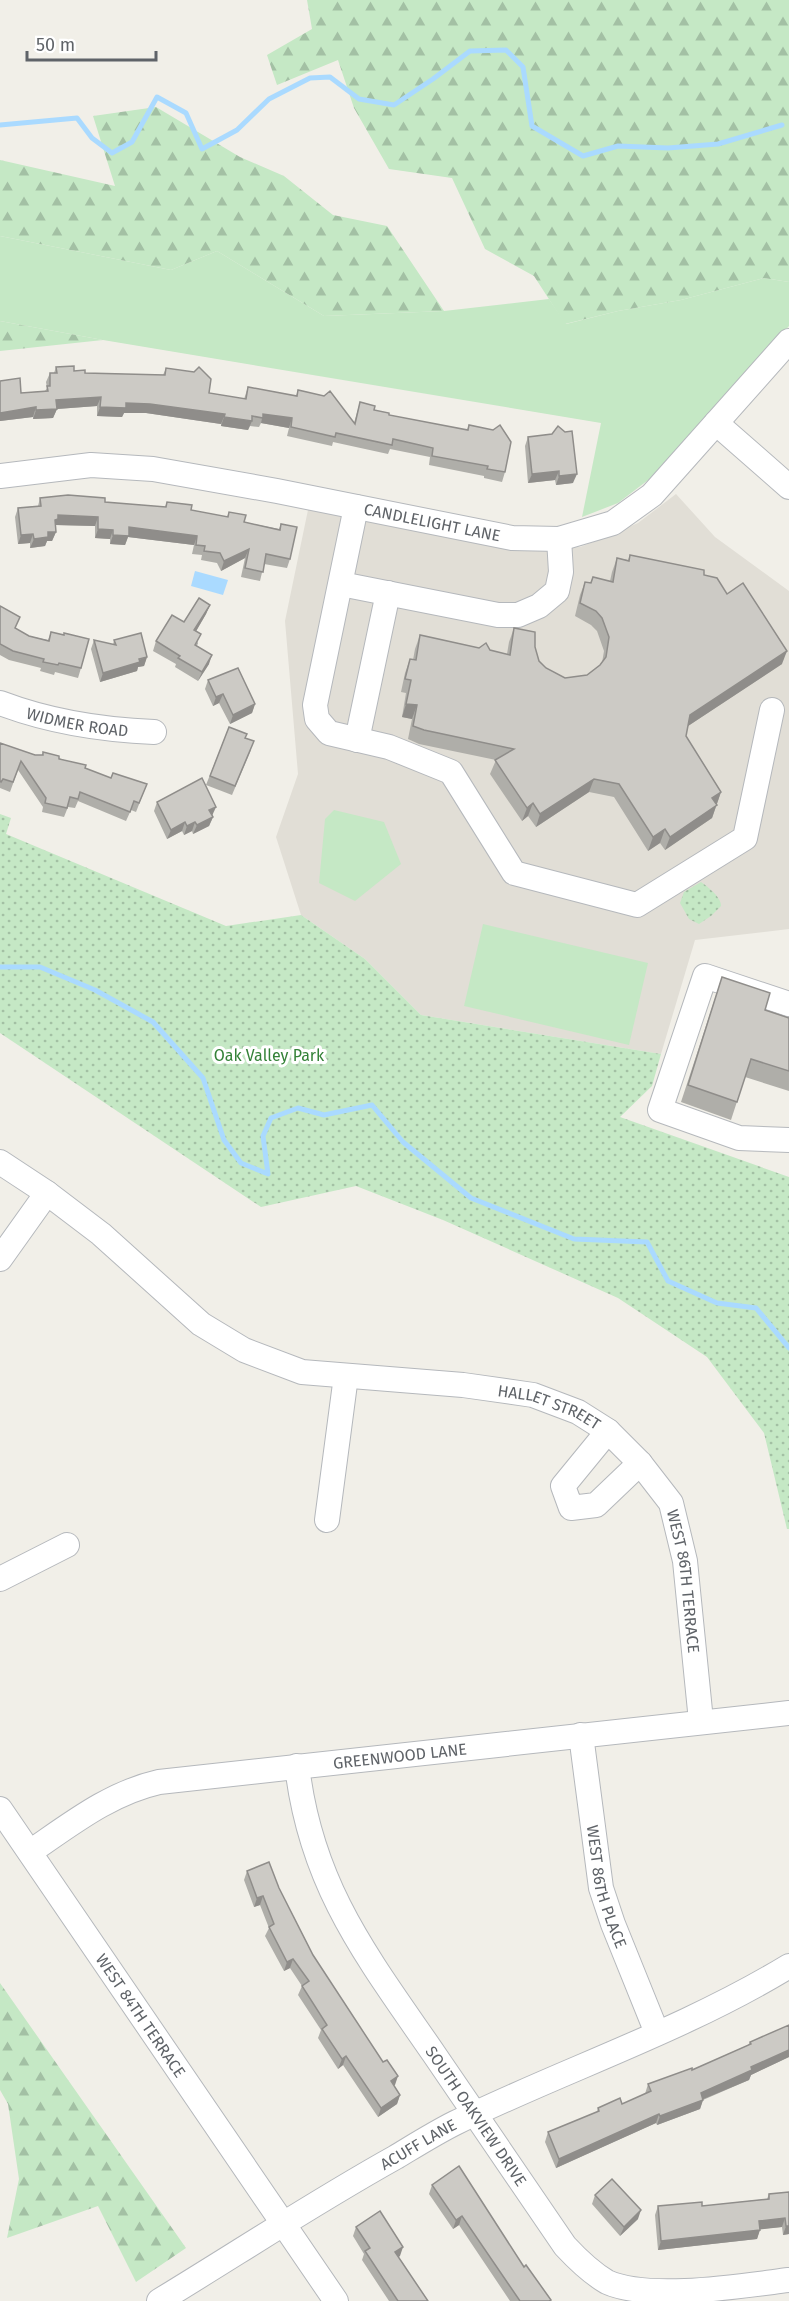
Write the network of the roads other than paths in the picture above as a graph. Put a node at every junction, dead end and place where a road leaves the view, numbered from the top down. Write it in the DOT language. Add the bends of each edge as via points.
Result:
graph roads {
  1 [pos="789,341"];
  2 [pos="716,423"];
  3 [pos="0,476"];
  4 [pos="789,487"];
  5 [pos="356,507"];
  6 [pos="559,539"];
  7 [pos="341,584"];
  8 [pos="388,593"];
  9 [pos="0,703"];
  10 [pos="772,710"];
  11 [pos="154,732"];
  12 [pos="357,740"];
  13 [pos="789,1004"];
  14 [pos="789,1140"];
  15 [pos="0,1162"];
  16 [pos="47,1193"];
  17 [pos="0,1259"];
  18 [pos="346,1376"];
  19 [pos="608,1431"];
  20 [pos="640,1462"];
  21 [pos="327,1520"];
  22 [pos="67,1545"];
  23 [pos="0,1579"];
  24 [pos="789,1713"];
  25 [pos="701,1721"];
  26 [pos="581,1736"];
  27 [pos="297,1766"];
  28 [pos="0,1809"];
  29 [pos="30,1852"];
  30 [pos="789,1966"];
  31 [pos="657,2033"];
  32 [pos="475,2114"];
  33 [pos="282,2223"];
  34 [pos="789,2280"];
  35 [pos="159,2301"];
  36 [pos="336,2301"];
  1 -- 2 [label="street, CANDLELIGHT LANE"];
  2 -- 4 [label="street"];
  2 -- 6 [label="street, CANDLELIGHT LANE" via="652,495 613,523"];
  3 -- 5 [label="street, CANDLELIGHT LANE" via="91,465 153,469"];
  5 -- 6 [label="street, CANDLELIGHT LANE" via="512,538"];
  5 -- 7 [label="street"];
  6 -- 8 [label="street" via="561,572 556,591 539,606 518,615 498,615"];
  7 -- 8 [label="street"];
  7 -- 12 [label="street" via="315,705 317,718 328,733"];
  8 -- 12 [label="street"];
  9 -- 11 [label="street, WIDMER ROAD" via="75,725"];
  10 -- 12 [label="street" via="745,838 637,905 514,873 451,772 389,747"];
  13 -- 14 [label="street" via="705,976 660,1110 739,1138"];
  15 -- 16 [label="street, HALLET STREET"];
  16 -- 17 [label="street"];
  16 -- 18 [label="street, HALLET STREET" via="101,1234 201,1324 244,1350 302,1371"];
  18 -- 19 [label="street, HALLET STREET" via="522,1393 578,1412"];
  18 -- 21 [label="street"];
  19 -- 20 [label="street, WEST 86TH TERRACE"];
  19 -- 20 [label="street, HALLET STREET" via="563,1486 571,1508 596,1505"];
  20 -- 25 [label="street, WEST 86TH TERRACE" via="670,1503 685,1561"];
  22 -- 23 [label="street"];
  24 -- 25 [label="street, GREENWOOD LANE"];
  25 -- 26 [label="street, GREENWOOD LANE"];
  26 -- 27 [label="street, GREENWOOD LANE"];
  26 -- 31 [label="street, WEST 86TH PLACE" via="601,1888"];
  27 -- 29 [label="street, GREENWOOD LANE" via="143,1786 107,1801"];
  27 -- 32 [label="street, SOUTH OAKVIEW DRIVE" via="314,1848 343,1916"];
  28 -- 29 [label="street, WEST 84TH TERRACE"];
  29 -- 33 [label="street, WEST 84TH TERRACE"];
  30 -- 31 [label="street, ACUFF LANE" via="757,1986"];
  31 -- 32 [label="street, ACUFF LANE"];
  32 -- 33 [label="street, ACUFF LANE"];
  32 -- 34 [label="street, SOUTH OAKVIEW DRIVE" via="565,2246 585,2268 608,2283 651,2294"];
  33 -- 35 [label="street, ACUFF LANE"];
  33 -- 36 [label="street, WEST 84TH TERRACE"];
}
